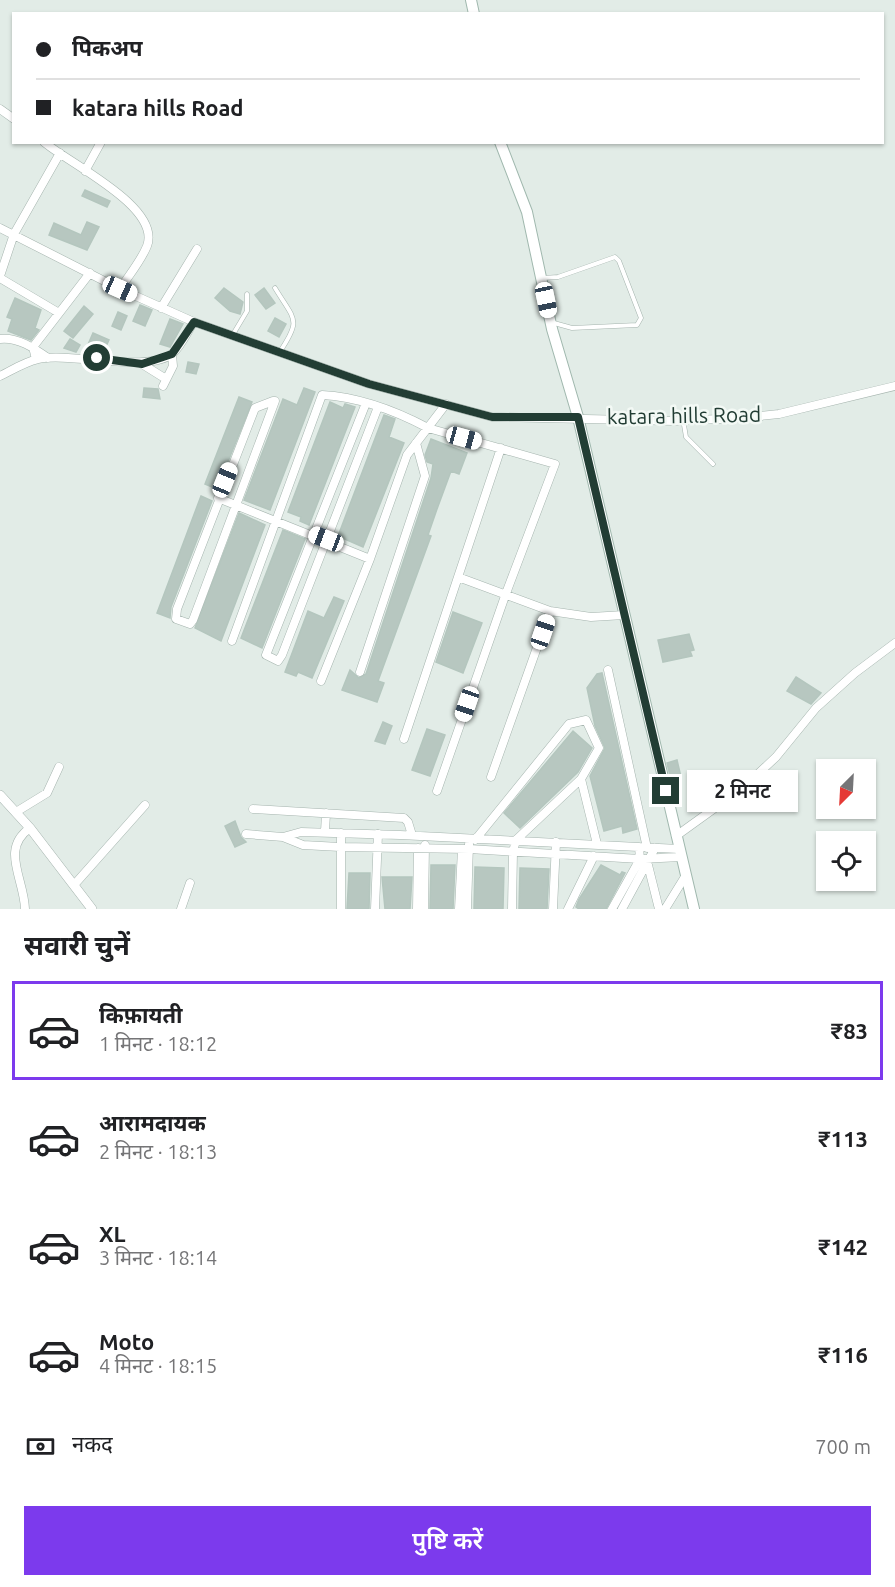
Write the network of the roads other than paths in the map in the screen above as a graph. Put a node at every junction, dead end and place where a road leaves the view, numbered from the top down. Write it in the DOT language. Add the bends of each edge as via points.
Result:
graph roads {
  1 [pos="47,144"];
  2 [pos="100,144"];
  3 [pos="501,144"];
  4 [pos="60,153"];
  5 [pos="85,171"];
  6 [pos="0,228"];
  7 [pos="14,234"];
  8 [pos="197,249"];
  9 [pos="90,273"];
  10 [pos="0,277"];
  11 [pos="541,278"];
  12 [pos="275,288"];
  13 [pos="120,289"];
  14 [pos="247,294"];
  15 [pos="161,308"];
  16 [pos="59,313"];
  17 [pos="194,322"];
  18 [pos="550,322"];
  19 [pos="232,336"];
  20 [pos="0,339"];
  21 [pos="33,348"];
  22 [pos="172,354"];
  23 [pos="278,354"];
  24 [pos="48,358"];
  25 [pos="36,359"];
  26 [pos="142,364"];
  27 [pos="0,376"];
  28 [pos="895,386"];
  29 [pos="366,403"];
  30 [pos="446,404"];
  31 [pos="378,407"];
  32 [pos="578,417"];
  33 [pos="683,418"];
  34 [pos="428,429"];
  35 [pos="416,443"];
  36 [pos="501,448"];
  37 [pos="712,464"];
  38 [pos="218,498"];
  39 [pos="236,505"];
  40 [pos="276,520"];
  41 [pos="315,535"];
  42 [pos="326,539"];
  43 [pos="370,559"];
  44 [pos="458,577"];
  45 [pos="505,596"];
  46 [pos="550,611"];
  47 [pos="624,615"];
  48 [pos="232,641"];
  49 [pos="895,644"];
  50 [pos="608,670"];
  51 [pos="360,672"];
  52 [pos="321,681"];
  53 [pos="404,739"];
  54 [pos="59,767"];
  55 [pos="491,777"];
  56 [pos="581,779"];
  57 [pos="437,791"];
  58 [pos="0,795"];
  59 [pos="145,805"];
  60 [pos="253,809"];
  61 [pos="16,812"];
  62 [pos="326,813"];
  63 [pos="30,828"];
  64 [pos="325,832"];
  65 [pos="341,833"];
  66 [pos="246,834"];
  67 [pos="378,834"];
  68 [pos="412,835"];
  69 [pos="425,836"];
  70 [pos="676,836"];
  71 [pos="283,837"];
  72 [pos="472,840"];
  73 [pos="516,840"];
  74 [pos="556,842"];
  75 [pos="597,844"];
  76 [pos="340,847"];
  77 [pos="378,848"];
  78 [pos="421,848"];
  79 [pos="647,848"];
  80 [pos="465,849"];
  81 [pos="513,852"];
  82 [pos="680,853"];
  83 [pos="555,855"];
  84 [pos="594,856"];
  85 [pos="640,859"];
  86 [pos="650,862"];
  87 [pos="686,876"];
  88 [pos="190,883"];
  89 [pos="74,885"];
  90 [pos="25,909"];
  91 [pos="92,909"];
  92 [pos="181,909"];
  93 [pos="340,909"];
  94 [pos="375,909"];
  95 [pos="417,909"];
  96 [pos="424,909"];
  97 [pos="459,909"];
  98 [pos="467,909"];
  99 [pos="512,909"];
  100 [pos="553,909"];
  101 [pos="568,909"];
  102 [pos="612,909"];
  103 [pos="622,909"];
  104 [pos="659,909"];
  105 [pos="665,909"];
  106 [pos="694,909"];
  1 -- 4 [label="street"];
  2 -- 5 [label="street"];
  3 -- 11 [label="main road, katara hills Road" via="527,212"];
  4 -- 5 [label="street"];
  4 -- 7 [label="street"];
  5 -- 13 [label="street" via="131,204 148,230 147,244"];
  6 -- 7 [label="street, katara hills Road"];
  7 -- 9 [label="street, katara hills Road"];
  7 -- 10 [label="street"];
  8 -- 15 [label="street"];
  9 -- 13 [label="street, katara hills Road"];
  9 -- 16 [label="street"];
  10 -- 16 [label="street"];
  11 -- 18 [label="main road, katara hills Road"];
  11 -- 18 [label="lane" via="558,277 615,257 641,318 637,325 572,328"];
  12 -- 23 [label="lane" via="295,321 294,331"];
  13 -- 15 [label="street, katara hills Road"];
  14 -- 19 [label="lane" via="247,311"];
  15 -- 17 [label="street, katara hills Road"];
  16 -- 21 [label="street"];
  17 -- 19 [label="street, katara hills Road"];
  17 -- 22 [label="street"];
  18 -- 32 [label="main road, katara hills Road"];
  19 -- 23 [label="street, katara hills Road"];
  20 -- 21 [label="street" via="9,338"];
  21 -- 24 [label="street"];
  21 -- 25 [label="street"];
  22 -- 26 [label="street"];
  22 -- 26 [label="street" via="173,366 165,382"];
  23 -- 30 [label="street, katara hills Road"];
  24 -- 25 [label="street"];
  24 -- 26 [label="street" via="97,358"];
  25 -- 27 [label="street"];
  28 -- 33 [label="street, katara hills Road" via="779,414"];
  29 -- 31 [label="street"];
  29 -- 40 [label="street" via="322,395"];
  29 -- 41 [label="street"];
  30 -- 32 [label="street, katara hills Road" via="492,417"];
  30 -- 34 [label="street"];
  31 -- 34 [label="street"];
  31 -- 42 [label="street"];
  32 -- 33 [label="street, katara hills Road" via="674,421"];
  32 -- 47 [label="main road, katara hills Road"];
  33 -- 37 [label="lane" via="688,440"];
  34 -- 35 [label="street"];
  34 -- 36 [label="street"];
  35 -- 43 [label="street" via="407,455"];
  35 -- 51 [label="street" via="425,476"];
  36 -- 44 [label="street"];
  36 -- 45 [label="street" via="555,464"];
  38 -- 39 [label="street"];
  38 -- 39 [label="street" via="255,408 275,401"];
  38 -- 39 [label="street" via="177,609 176,619 180,622 190,624 193,620"];
  39 -- 40 [label="street"];
  40 -- 41 [label="street"];
  40 -- 48 [label="street"];
  41 -- 42 [label="street"];
  41 -- 42 [label="street" via="266,655 273,660 282,656"];
  42 -- 43 [label="street"];
  43 -- 52 [label="street"];
  44 -- 45 [label="street"];
  44 -- 53 [label="street"];
  45 -- 46 [label="street"];
  45 -- 57 [label="street"];
  46 -- 47 [label="street" via="591,617"];
  46 -- 55 [label="street"];
  47 -- 70 [label="main road, katara hills Road"];
  49 -- 70 [label="street" via="816,708 776,757 744,787"];
  50 -- 79 [label="street"];
  54 -- 61 [label="street" via="47,793"];
  56 -- 72 [label="street" via="599,748 586,720 569,724"];
  56 -- 73 [label="street"];
  56 -- 75 [label="street"];
  58 -- 61 [label="street"];
  59 -- 89 [label="street"];
  60 -- 62 [label="street"];
  61 -- 63 [label="street"];
  62 -- 64 [label="street"];
  62 -- 68 [label="street" via="404,818"];
  63 -- 89 [label="street"];
  63 -- 90 [label="street" via="18,835 11,850"];
  64 -- 65 [label="street"];
  64 -- 71 [label="street"];
  65 -- 67 [label="street"];
  65 -- 76 [label="street"];
  66 -- 71 [label="street"];
  67 -- 68 [label="street"];
  67 -- 77 [label="street"];
  68 -- 69 [label="street"];
  69 -- 72 [label="street"];
  69 -- 78 [label="street"];
  70 -- 82 [label="main road, katara hills Road"];
  71 -- 76 [label="street" via="303,845"];
  72 -- 73 [label="street"];
  72 -- 80 [label="street"];
  73 -- 74 [label="street"];
  73 -- 81 [label="street"];
  74 -- 75 [label="street"];
  74 -- 83 [label="street"];
  75 -- 79 [label="street"];
  76 -- 77 [label="street"];
  76 -- 93 [label="street"];
  77 -- 78 [label="street"];
  77 -- 94 [label="street"];
  78 -- 80 [label="street"];
  78 -- 95 [label="street"];
  78 -- 96 [label="street"];
  79 -- 82 [label="street"];
  79 -- 85 [label="street"];
  79 -- 86 [label="street"];
  80 -- 81 [label="street"];
  80 -- 97 [label="street"];
  80 -- 98 [label="street"];
  81 -- 83 [label="street"];
  81 -- 99 [label="street"];
  82 -- 86 [label="street"];
  82 -- 87 [label="main road, katara hills Road"];
  83 -- 84 [label="street"];
  83 -- 100 [label="street"];
  84 -- 85 [label="street"];
  84 -- 101 [label="street"];
  85 -- 86 [label="street"];
  85 -- 102 [label="street"];
  86 -- 103 [label="street"];
  86 -- 104 [label="street"];
  87 -- 105 [label="street"];
  87 -- 106 [label="main road, katara hills Road"];
  88 -- 92 [label="street"];
  89 -- 91 [label="street"];
}
